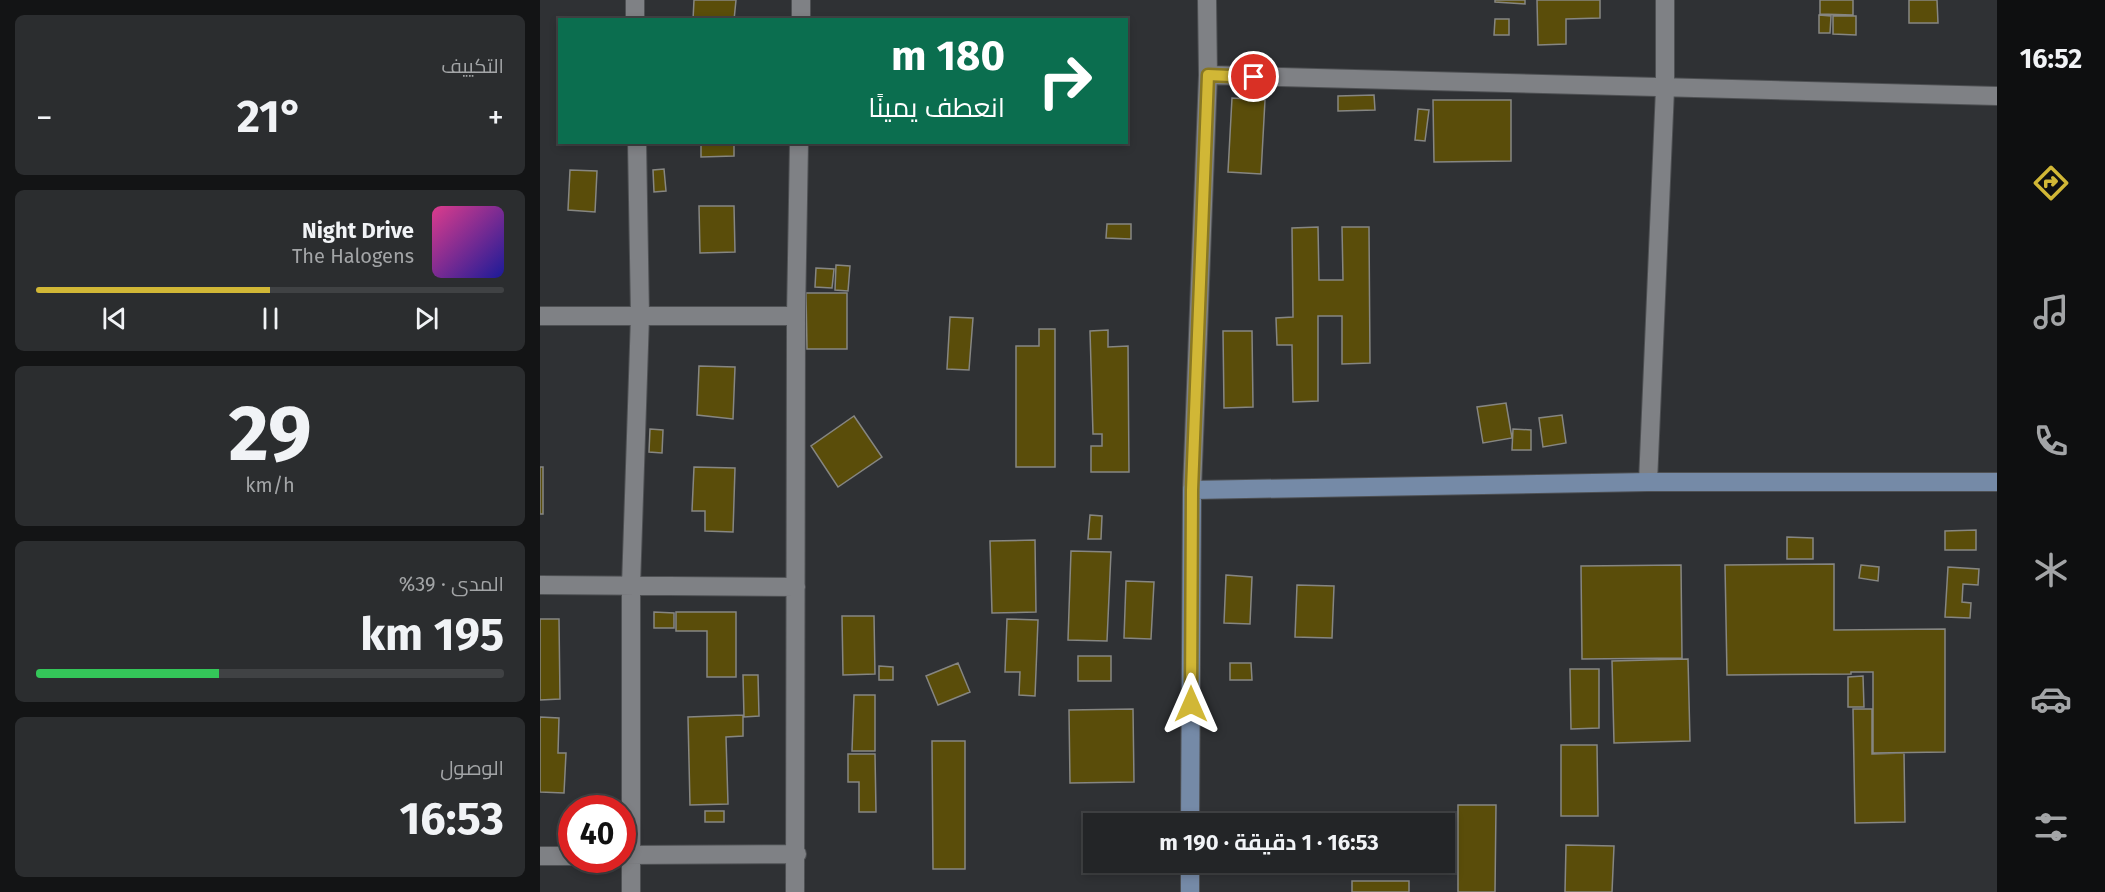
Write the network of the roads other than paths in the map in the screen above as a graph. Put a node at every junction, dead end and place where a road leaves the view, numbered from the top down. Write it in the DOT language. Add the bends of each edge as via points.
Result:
graph roads {
  1 [pos="635,0"];
  2 [pos="801,0"];
  3 [pos="1207,0"];
  4 [pos="1665,0"];
  5 [pos="635,18"];
  6 [pos="801,18"];
  7 [pos="1208,75"];
  8 [pos="1665,89"];
  9 [pos="1997,96"];
  10 [pos="637,144"];
  11 [pos="799,144"];
  12 [pos="540,316"];
  13 [pos="640,316"];
  14 [pos="795,316"];
  15 [pos="1648,482"];
  16 [pos="1997,482"];
  17 [pos="1192,490"];
  18 [pos="540,585"];
  19 [pos="631,586"];
  20 [pos="796,587"];
  21 [pos="629,795"];
  22 [pos="1190,813"];
  23 [pos="796,854"];
  24 [pos="636,855"];
  25 [pos="540,856"];
  26 [pos="558,856"];
  27 [pos="630,873"];
  28 [pos="1190,873"];
  29 [pos="632,892"];
  30 [pos="795,892"];
  31 [pos="1190,892"];
  1 -- 5 [label="street"];
  2 -- 6 [label="street"];
  3 -- 7 [label="street"];
  4 -- 8 [label="street"];
  7 -- 8 [label="street"];
  7 -- 17 [label="street"];
  8 -- 9 [label="street"];
  8 -- 15 [label="street"];
  10 -- 13 [label="street"];
  11 -- 14 [label="street"];
  12 -- 13 [label="street"];
  13 -- 14 [label="street"];
  13 -- 19 [label="street"];
  14 -- 20 [label="street"];
  15 -- 16 [label="street"];
  15 -- 17 [label="street"];
  17 -- 22 [label="street"];
  18 -- 19 [label="street"];
  19 -- 20 [label="street"];
  19 -- 21 [label="street"];
  20 -- 23 [label="street"];
  23 -- 24 [label="street"];
  23 -- 30 [label="street"];
  25 -- 26 [label="street"];
  27 -- 29 [label="street"];
  28 -- 31 [label="street"];
}
